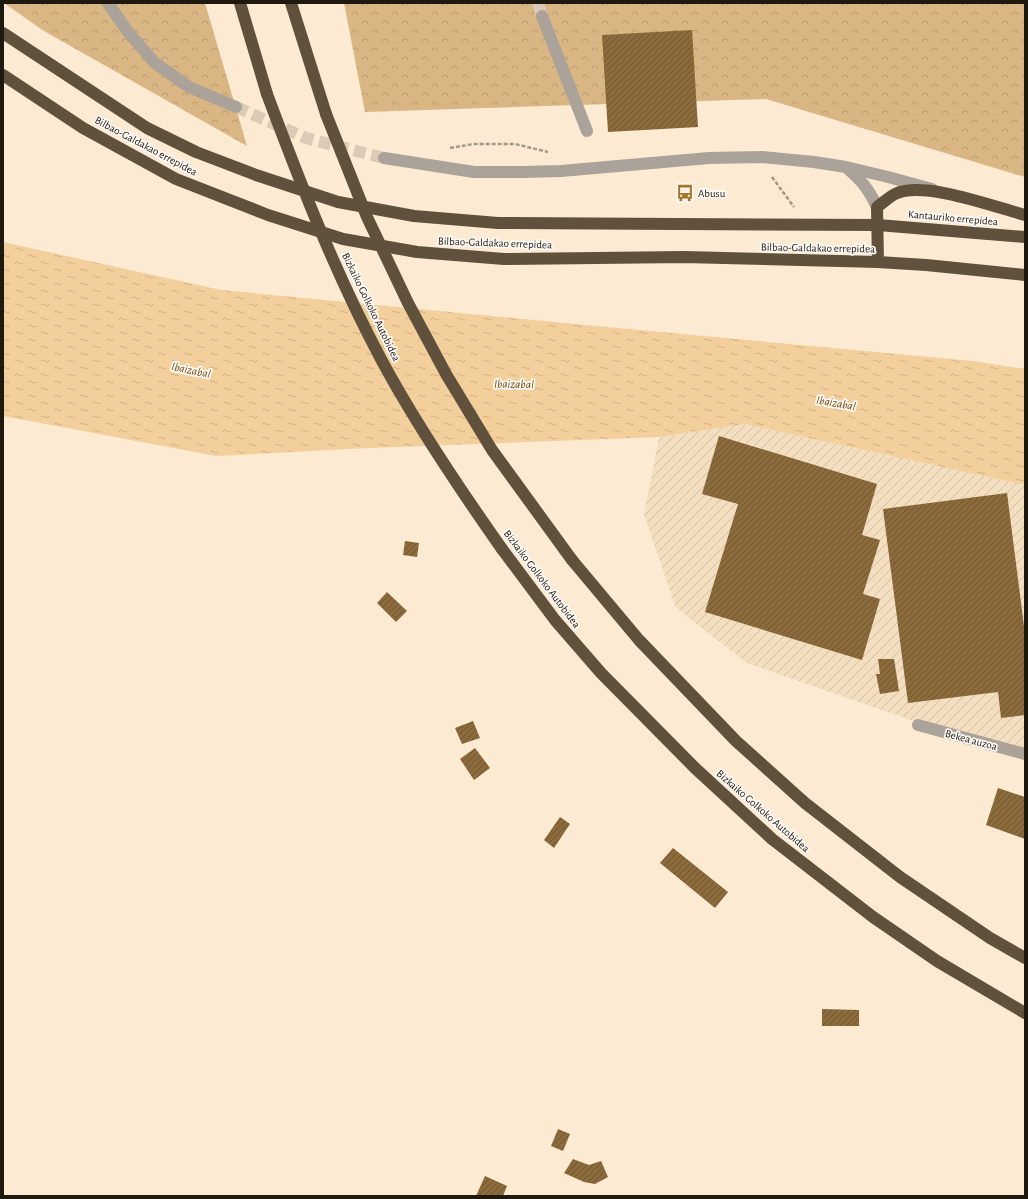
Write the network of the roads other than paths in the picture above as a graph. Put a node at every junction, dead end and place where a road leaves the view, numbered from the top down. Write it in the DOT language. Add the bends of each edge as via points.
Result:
graph roads {
  1 [pos="108,3"];
  2 [pos="240,3"];
  3 [pos="291,3"];
  4 [pos="542,16"];
  5 [pos="3,33"];
  6 [pos="3,76"];
  7 [pos="236,107"];
  8 [pos="587,131"];
  9 [pos="384,158"];
  10 [pos="846,167"];
  11 [pos="946,192"];
  12 [pos="877,207"];
  13 [pos="1025,215"];
  14 [pos="878,225"];
  15 [pos="1025,237"];
  16 [pos="878,262"];
  17 [pos="1025,276"];
  18 [pos="918,725"];
  19 [pos="1025,754"];
  20 [pos="1025,958"];
  21 [pos="1025,1013"];
  1 -- 7 [label="street" via="128,32 155,63 189,87"];
  2 -- 21 [label="highway, Bizkaiko Golkoko Autobidea, bridge" via="267,94 314,217 382,361 449,473 555,620 601,672 694,768 772,839 873,917 931,957"];
  3 -- 20 [label="highway, bridge" via="326,114 367,217 408,303 446,374 492,450 572,560 639,640 736,741 805,803 900,877 990,938"];
  4 -- 8 [label="street"];
  5 -- 14 [label="highway, Bilbao-Galdakao errepidea" via="147,128 196,152 338,202 414,216 498,223"];
  6 -- 16 [label="highway, Bilbao-Galdakao errepidea" via="83,128 176,179 268,215 343,238 417,252 504,259 684,257"];
  9 -- 10 [label="street" via="474,172 561,171 709,158 762,157"];
  10 -- 11 [label="street"];
  10 -- 12 [label="street" via="861,180"];
  11 -- 12 [label="highway" via="912,190 895,194"];
  11 -- 13 [label="highway"];
  12 -- 14 [label="highway"];
  14 -- 15 [label="highway, Kantauriko errepidea"];
  14 -- 16 [label="highway"];
  16 -- 17 [label="highway, Bilbao-Galdakao errepidea"];
  18 -- 19 [label="street, Bekea auzoa"];
}
